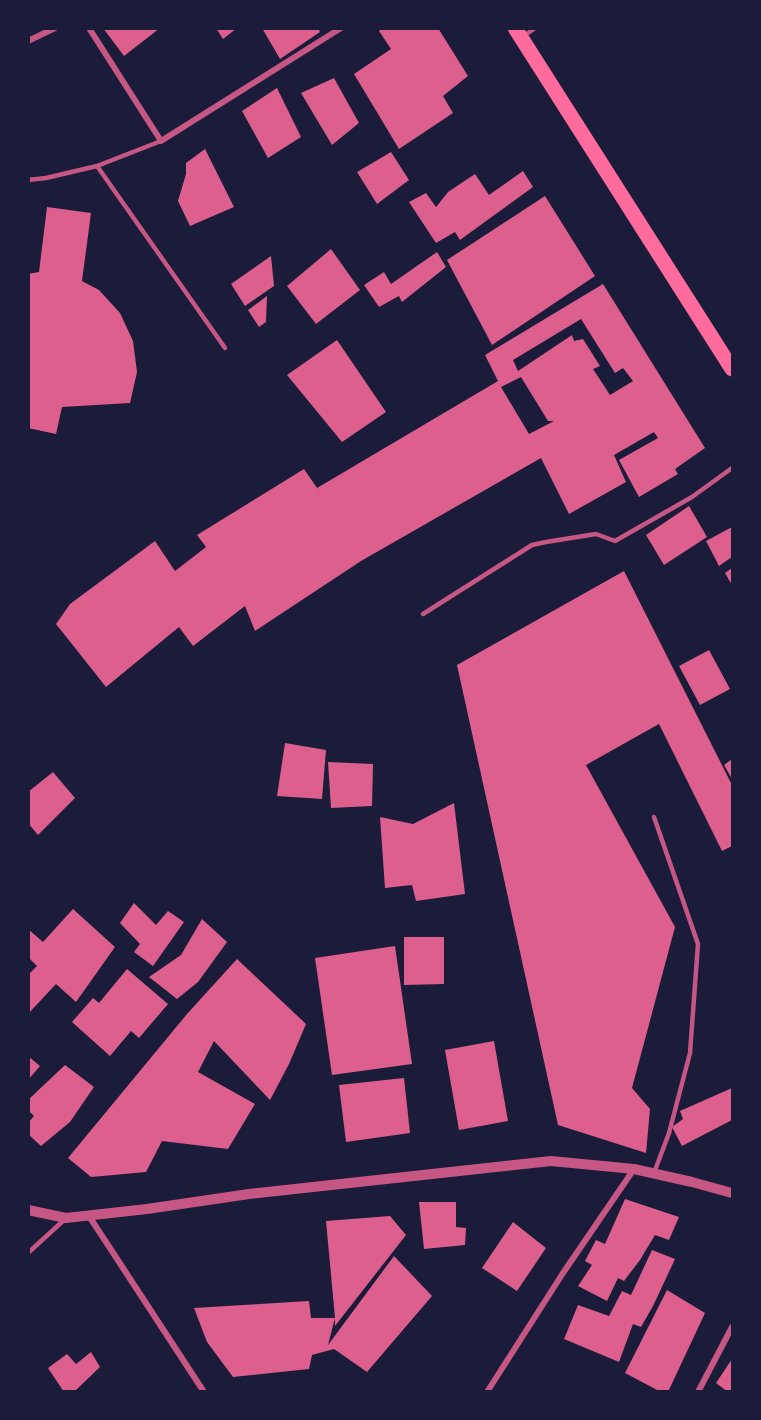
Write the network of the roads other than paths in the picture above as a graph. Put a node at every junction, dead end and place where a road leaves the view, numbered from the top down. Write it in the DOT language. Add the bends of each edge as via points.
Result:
graph roads {
  1 [pos="55,28"];
  2 [pos="89,28"];
  3 [pos="341,28"];
  4 [pos="535,28"];
  5 [pos="519,33"];
  6 [pos="28,41"];
  7 [pos="161,141"];
  8 [pos="97,166"];
  9 [pos="28,180"];
  10 [pos="225,348"];
  11 [pos="732,366"];
  12 [pos="732,468"];
  13 [pos="423,614"];
  14 [pos="654,817"];
  15 [pos="634,1169"];
  16 [pos="654,1173"];
  17 [pos="732,1193"];
  18 [pos="28,1210"];
  19 [pos="89,1216"];
  20 [pos="66,1218"];
  21 [pos="28,1253"];
  22 [pos="732,1327"];
  23 [pos="204,1392"];
  24 [pos="487,1392"];
  25 [pos="698,1392"];
  1 -- 6 [label="street"];
  2 -- 7 [label="street"];
  3 -- 7 [label="street"];
  4 -- 5 [label="lane"];
  5 -- 11 [label="main road"];
  7 -- 8 [label="lane"];
  8 -- 9 [label="lane"];
  8 -- 10 [label="lane"];
  12 -- 13 [label="lane" via="692,497 615,541 596,534 532,545"];
  14 -- 16 [label="lane" via="698,944 690,1053"];
  15 -- 16 [label="street"];
  15 -- 19 [label="street" via="551,1161"];
  15 -- 24 [label="street"];
  16 -- 17 [label="street"];
  18 -- 20 [label="street"];
  19 -- 20 [label="street"];
  19 -- 23 [label="street"];
  20 -- 21 [label="lane"];
  22 -- 25 [label="street"];
}
